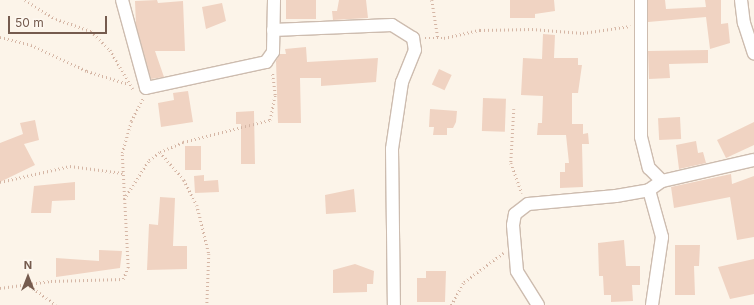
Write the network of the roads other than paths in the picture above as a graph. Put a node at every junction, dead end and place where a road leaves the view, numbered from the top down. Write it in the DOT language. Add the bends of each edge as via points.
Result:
graph roads {
  1 [pos="122,0"];
  2 [pos="274,0"];
  3 [pos="640,0"];
  4 [pos="741,0"];
  5 [pos="274,30"];
  6 [pos="754,53"];
  7 [pos="754,160"];
  8 [pos="662,181"];
  9 [pos="649,190"];
  10 [pos="394,305"];
  11 [pos="538,305"];
  12 [pos="652,305"];
  1 -- 5 [label="street" via="146,88 266,62 271,58"];
  2 -- 5 [label="street"];
  3 -- 8 [label="street" via="641,137 649,168"];
  4 -- 6 [label="street" via="744,23"];
  5 -- 10 [label="street" via="392,25 412,37 415,50 402,82 392,149"];
  7 -- 8 [label="street"];
  8 -- 9 [label="street"];
  9 -- 11 [label="street" via="582,201 528,204 515,214 517,271"];
  9 -- 12 [label="street" via="662,237"];
}
